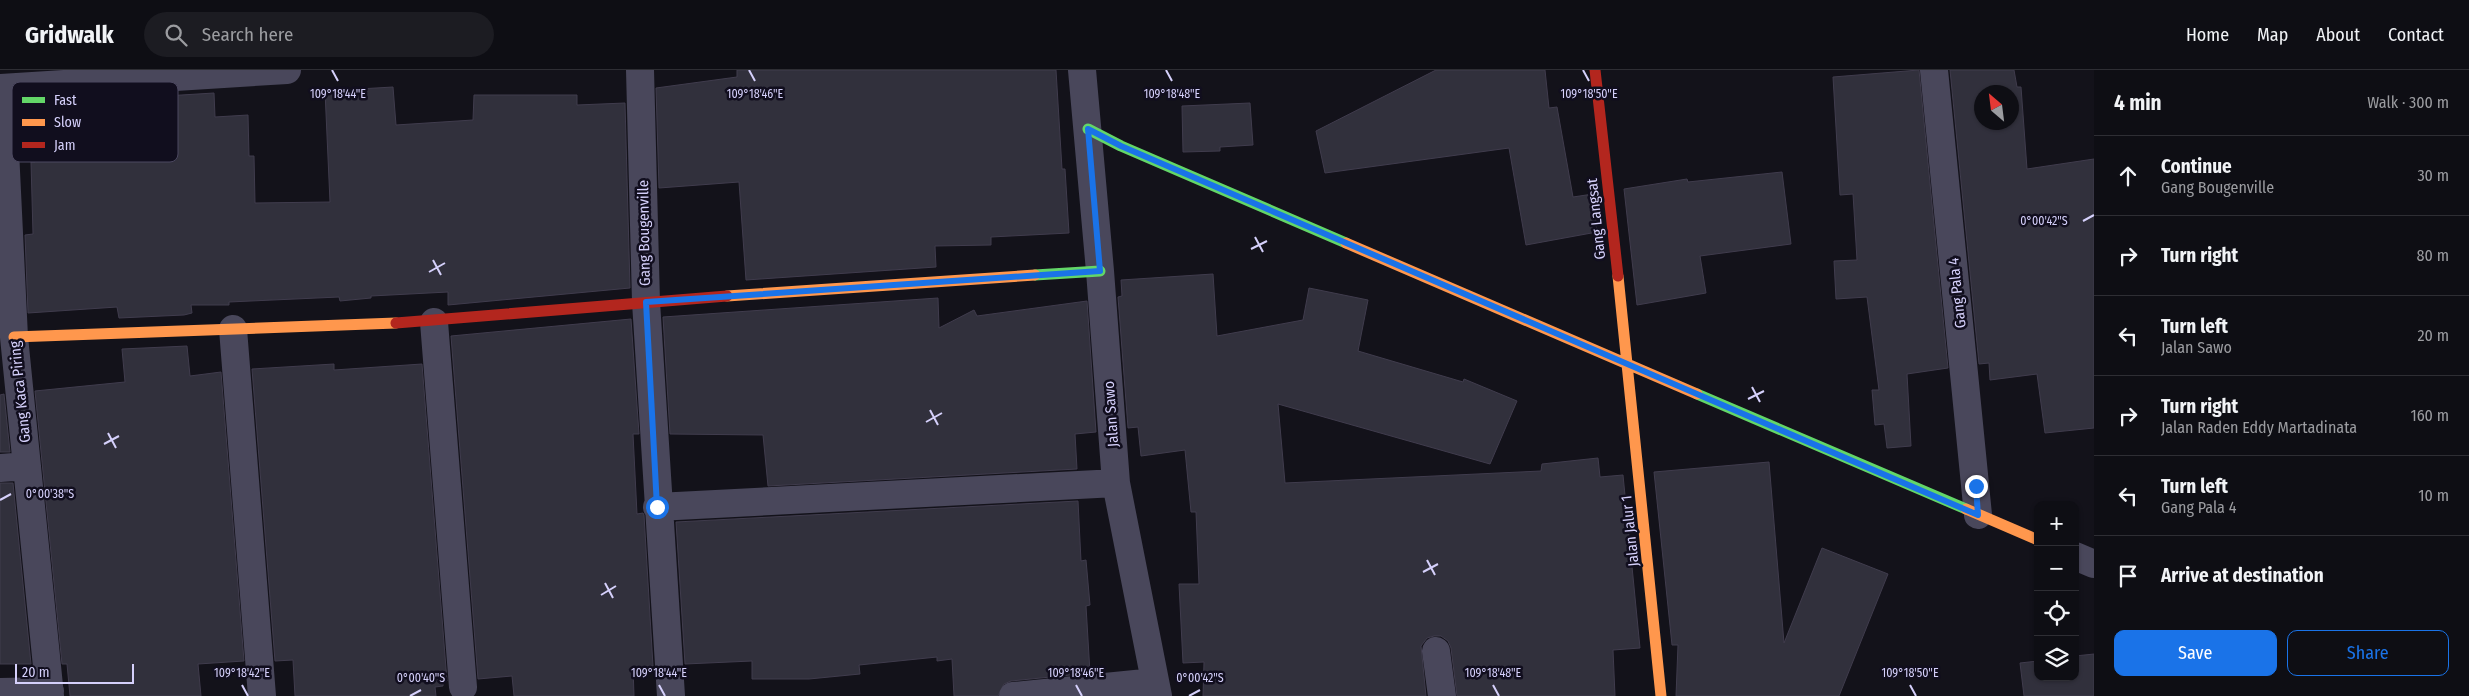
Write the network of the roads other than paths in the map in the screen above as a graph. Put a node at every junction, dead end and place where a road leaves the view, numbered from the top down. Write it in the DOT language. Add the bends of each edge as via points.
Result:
graph roads {
  1 [pos="287,70"];
  2 [pos="640,70"];
  3 [pos="1082,70"];
  4 [pos="1594,70"];
  5 [pos="1934,70"];
  6 [pos="96,82"];
  7 [pos="1,88"];
  8 [pos="1088,129"];
  9 [pos="1100,271"];
  10 [pos="646,302"];
  11 [pos="434,322"];
  12 [pos="233,329"];
  13 [pos="14,337"];
  14 [pos="1628,364"];
  15 [pos="27,466"];
  16 [pos="0,468"];
  17 [pos="1116,483"];
  18 [pos="657,507"];
  19 [pos="1978,515"];
  20 [pos="2034,538"];
  21 [pos="2079,558"];
  22 [pos="2094,564"];
  23 [pos="1436,651"];
  24 [pos="463,687"];
  25 [pos="1156,689"];
  26 [pos="0,692"];
  27 [pos="50,693"];
  28 [pos="262,696"];
  29 [pos="671,696"];
  30 [pos="1013,696"];
  31 [pos="1442,696"];
  32 [pos="1661,696"];
  1 -- 6 [label="street"];
  2 -- 10 [label="street, Gang Bougenville"];
  3 -- 8 [label="street, Jalan Sawo"];
  4 -- 14 [label="street, Gang Langsat"];
  5 -- 19 [label="street, Gang Pala 4"];
  7 -- 13 [label="street, Gang Kaca Piring"];
  8 -- 9 [label="street, Jalan Sawo"];
  8 -- 14 [label="street"];
  9 -- 10 [label="street"];
  9 -- 17 [label="street, Jalan Sawo"];
  10 -- 11 [label="street"];
  10 -- 18 [label="street, Gang Bougenville"];
  11 -- 12 [label="street"];
  11 -- 24 [label="street"];
  12 -- 13 [label="street"];
  12 -- 28 [label="street"];
  13 -- 15 [label="street, Gang Kaca Piring"];
  14 -- 19 [label="street"];
  14 -- 32 [label="street, Jalan Jalur 1"];
  15 -- 16 [label="street"];
  15 -- 27 [label="street, Gang Kaca Piring"];
  17 -- 18 [label="street"];
  17 -- 25 [label="street, Jalan Sawo"];
  18 -- 29 [label="street, Gang Bougenville"];
  19 -- 20 [label="street"];
  21 -- 22 [label="street"];
  23 -- 31 [label="street"];
  25 -- 30 [label="street"];
  26 -- 27 [label="street"];
}
